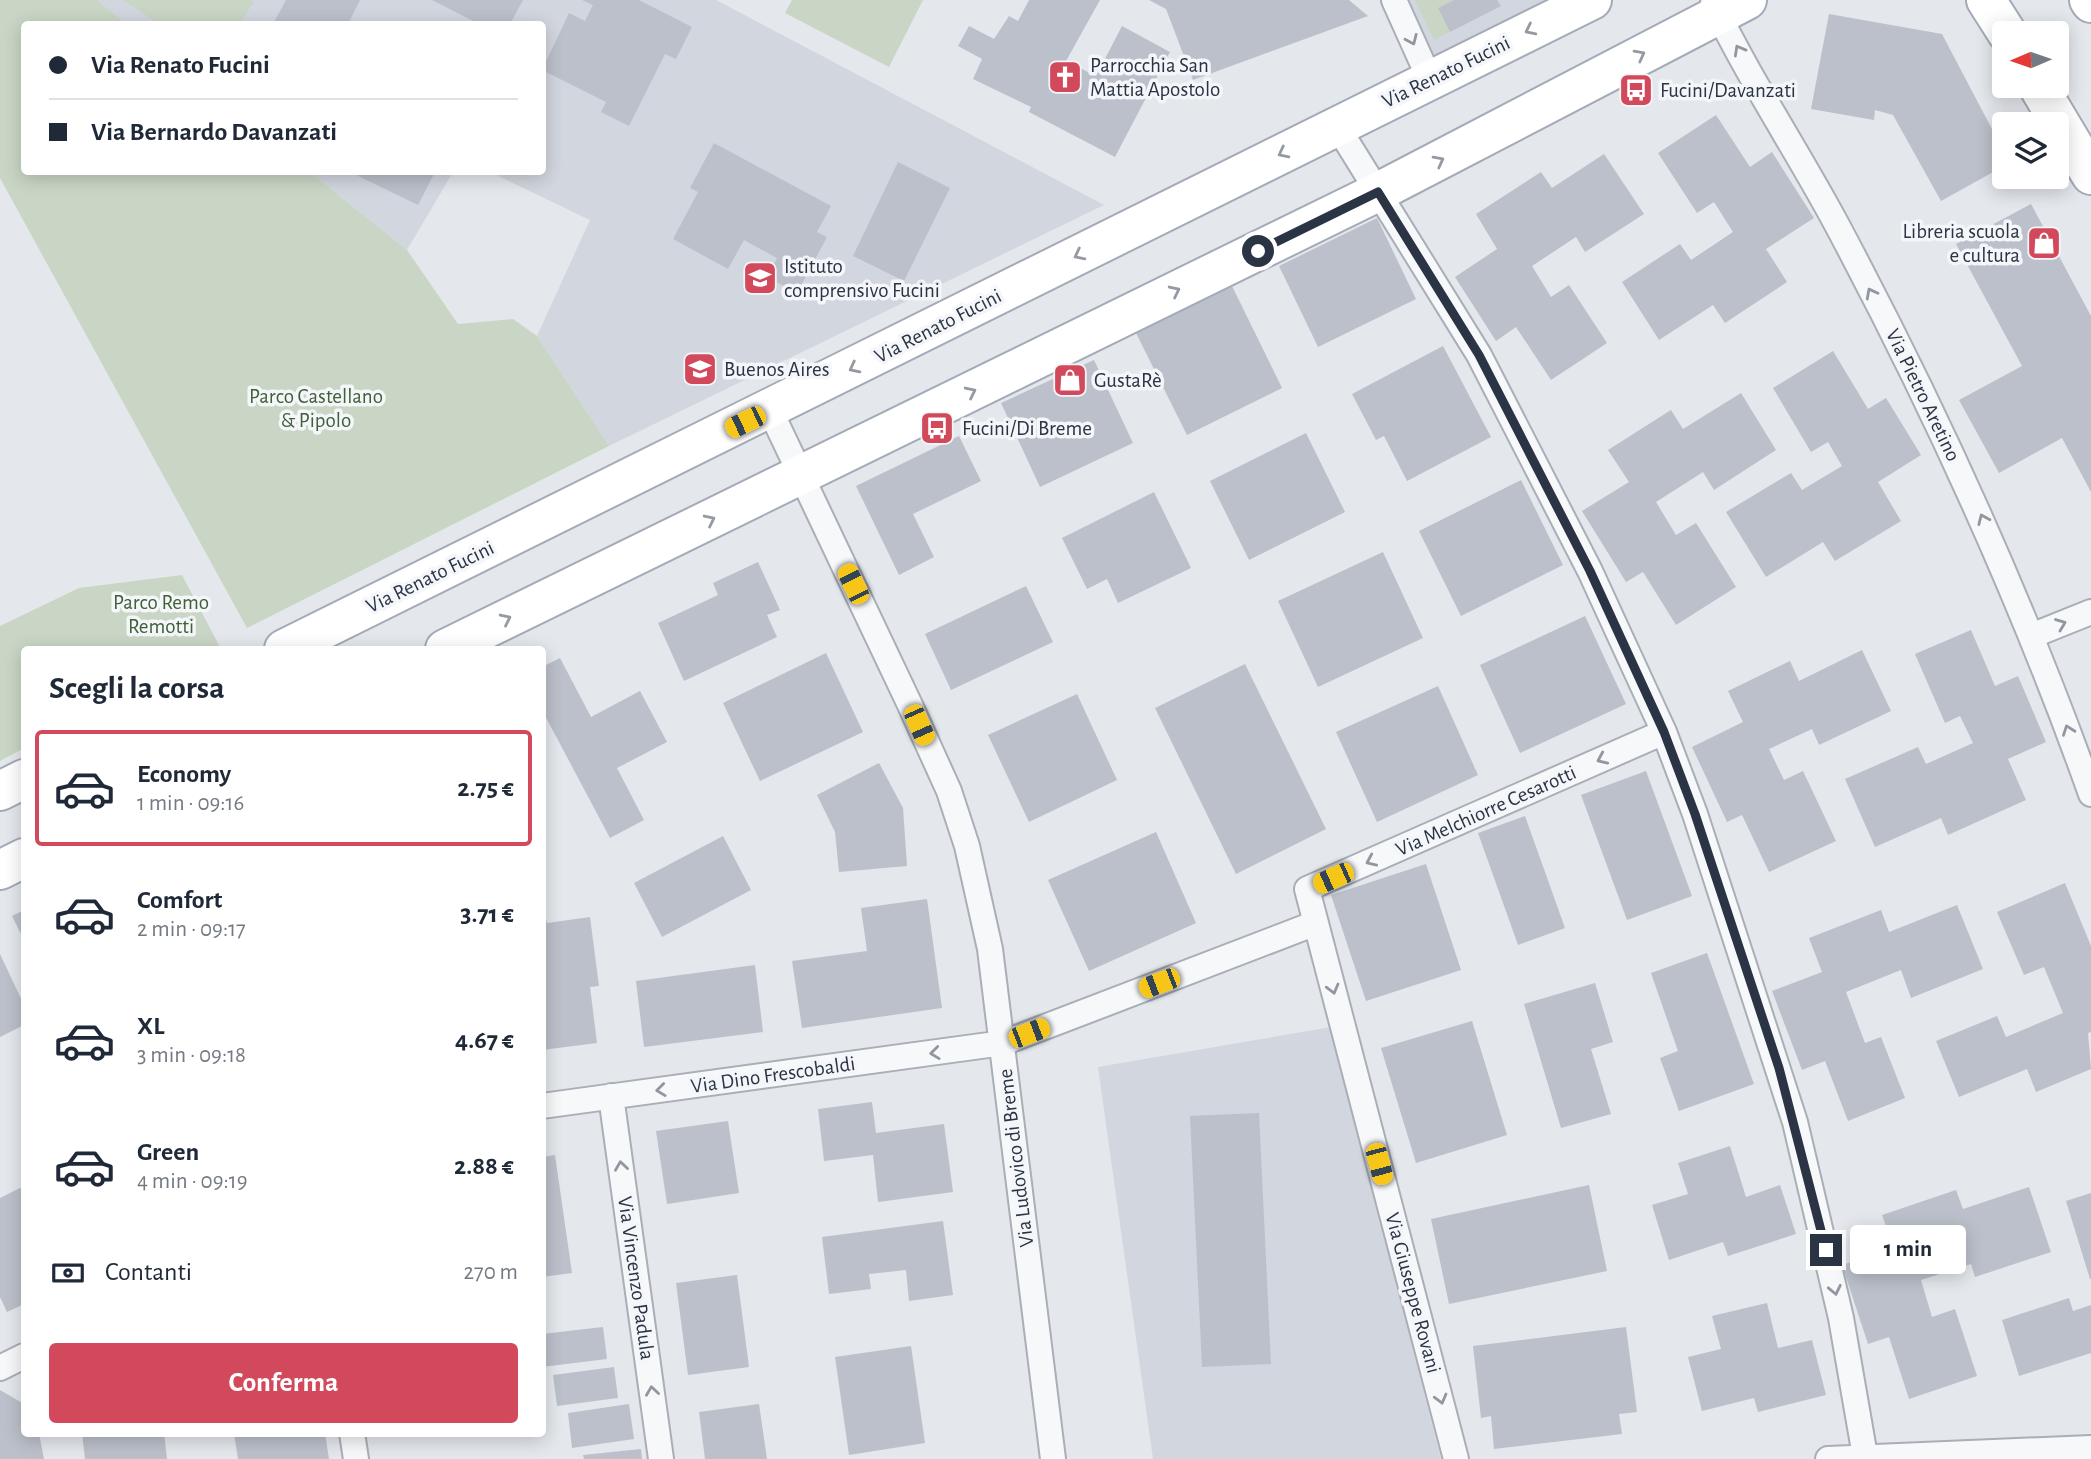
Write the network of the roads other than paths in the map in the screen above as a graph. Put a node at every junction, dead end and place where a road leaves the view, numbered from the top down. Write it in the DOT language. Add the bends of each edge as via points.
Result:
graph roads {
  1 [pos="1394,0"];
  2 [pos="1592,0"];
  3 [pos="1986,0"];
  4 [pos="1726,5"];
  5 [pos="1999,21"];
  6 [pos="1430,80"];
  7 [pos="2045,98"];
  8 [pos="1337,126"];
  9 [pos="2091,175"];
  10 [pos="1378,192"];
  11 [pos="770,410"];
  12 [pos="800,475"];
  13 [pos="2091,612"];
  14 [pos="2031,636"];
  15 [pos="290,646"];
  16 [pos="450,646"];
  17 [pos="1664,732"];
  18 [pos="21,780"];
  19 [pos="0,791"];
  20 [pos="2091,794"];
  21 [pos="21,860"];
  22 [pos="0,870"];
  23 [pos="1307,889"];
  24 [pos="1316,923"];
  25 [pos="1003,1043"];
  26 [pos="611,1096"];
  27 [pos="546,1105"];
  28 [pos="21,1358"];
  29 [pos="0,1368"];
  30 [pos="353,1437"];
  31 [pos="2091,1448"];
  32 [pos="1865,1456"];
  33 [pos="356,1459"];
  34 [pos="661,1459"];
  35 [pos="1053,1459"];
  36 [pos="1456,1459"];
  37 [pos="1828,1459"];
  1 -- 6 [label="street, one-way"];
  2 -- 6 [label="main road, Via Renato Fucini, one-way"];
  3 -- 5 [label="main road"];
  10 -- 4 [label="main road, one-way"];
  14 -- 4 [label="street, Via Pietro Aretino, one-way" via="1975,501"];
  6 -- 8 [label="main road, Via Renato Fucini"];
  7 -- 9 [label="main road"];
  8 -- 10 [label="street"];
  8 -- 11 [label="main road, Via Renato Fucini, one-way"];
  12 -- 10 [label="main road, one-way"];
  10 -- 17 [label="street" via="1479,355 1590,571"];
  11 -- 12 [label="street, Via Ludovico di Breme"];
  11 -- 15 [label="main road, Via Renato Fucini"];
  16 -- 12 [label="main road, one-way"];
  12 -- 25 [label="street, Via Ludovico di Breme" via="960,820 986,925"];
  14 -- 13 [label="street, one-way"];
  20 -- 14 [label="street, Via Pietro Aretino, one-way"];
  17 -- 23 [label="street, Via Melchiorre Cesarotti, one-way"];
  17 -- 32 [label="street, one-way" via="1795,1122 1846,1339"];
  18 -- 19 [label="main road"];
  21 -- 22 [label="main road"];
  23 -- 24 [label="street, Via Giuseppe Rovani"];
  24 -- 25 [label="street, Via Dino Frescobaldi"];
  24 -- 36 [label="street, Via Giuseppe Rovani, one-way"];
  25 -- 26 [label="street, Via Dino Frescobaldi, one-way"];
  25 -- 35 [label="street, Via Ludovico di Breme"];
  26 -- 27 [label="street, Via Dino Frescobaldi"];
  34 -- 26 [label="street, Via Vincenzo Padula, one-way"];
  28 -- 29 [label="street"];
  30 -- 33 [label="street"];
  31 -- 32 [label="street"];
  32 -- 37 [label="street"];
}
